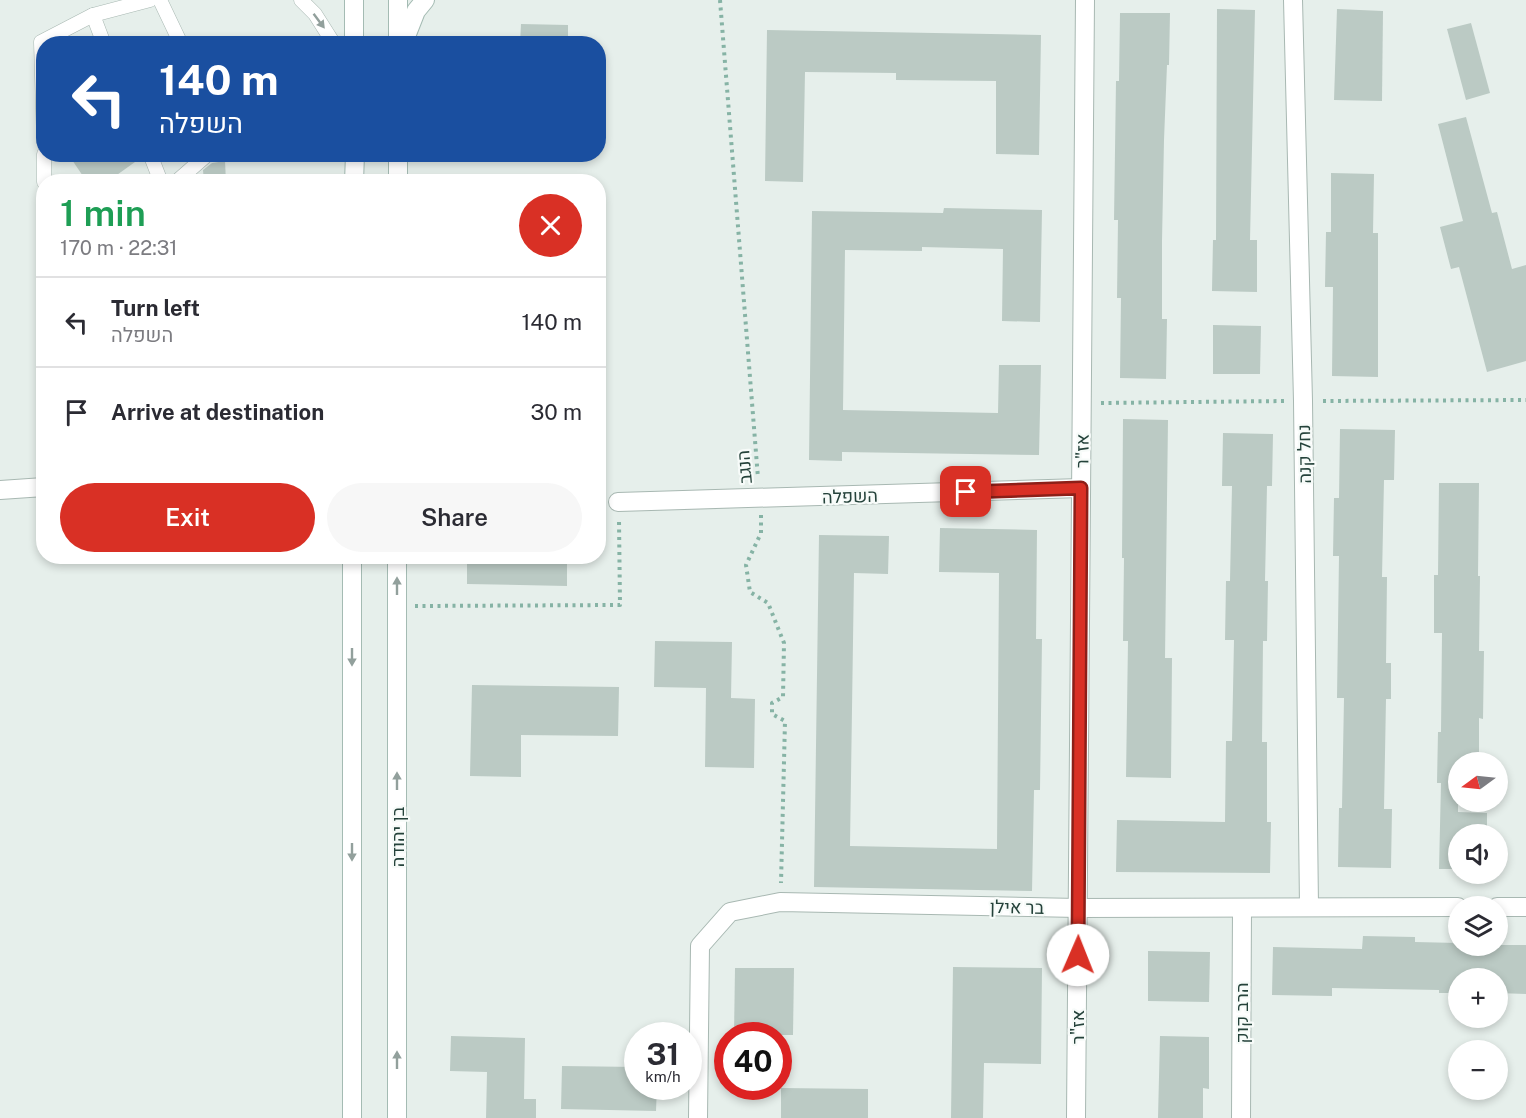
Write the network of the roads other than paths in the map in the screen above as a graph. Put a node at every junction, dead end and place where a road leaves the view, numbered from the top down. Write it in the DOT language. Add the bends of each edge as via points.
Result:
graph roads {
  1 [pos="150,0"];
  2 [pos="160,0"];
  3 [pos="301,0"];
  4 [pos="354,0"];
  5 [pos="398,0"];
  6 [pos="425,0"];
  7 [pos="1085,0"];
  8 [pos="1293,0"];
  9 [pos="93,15"];
  10 [pos="53,36"];
  11 [pos="101,36"];
  12 [pos="177,36"];
  13 [pos="329,36"];
  14 [pos="354,36"];
  15 [pos="400,36"];
  16 [pos="404,36"];
  17 [pos="199,162"];
  18 [pos="185,174"];
  19 [pos="36,488"];
  20 [pos="1081,488"];
  21 [pos="0,490"];
  22 [pos="618,502"];
  23 [pos="352,564"];
  24 [pos="397,564"];
  25 [pos="1309,907"];
  26 [pos="1448,907"];
  27 [pos="1508,907"];
  28 [pos="1526,907"];
  29 [pos="1078,908"];
  30 [pos="1242,908"];
  31 [pos="352,1118"];
  32 [pos="397,1118"];
  33 [pos="698,1118"];
  34 [pos="1076,1118"];
  35 [pos="1241,1118"];
  1 -- 9 [label="lane"];
  2 -- 12 [label="lane"];
  3 -- 13 [label="lane, one-way"];
  4 -- 14 [label="street"];
  5 -- 15 [label="street"];
  6 -- 16 [label="street"];
  7 -- 20 [label="street, אז\"ר"];
  8 -- 25 [label="street, נחל קנה"];
  9 -- 10 [label="lane"];
  9 -- 11 [label="lane"];
  17 -- 18 [label="lane"];
  19 -- 21 [label="street"];
  20 -- 22 [label="street, השפלה"];
  20 -- 29 [label="street, אז\"ר"];
  23 -- 31 [label="street, one-way"];
  32 -- 24 [label="street, בן יהודה, one-way"];
  25 -- 26 [label="street, בר אילן"];
  25 -- 30 [label="street, בר אילן"];
  27 -- 28 [label="street"];
  29 -- 30 [label="street, בר אילן"];
  29 -- 33 [label="street, בר אילן" via="780,902 730,912 700,946"];
  29 -- 34 [label="street, אז\"ר"];
  30 -- 35 [label="street, הרב קוק"];
}
